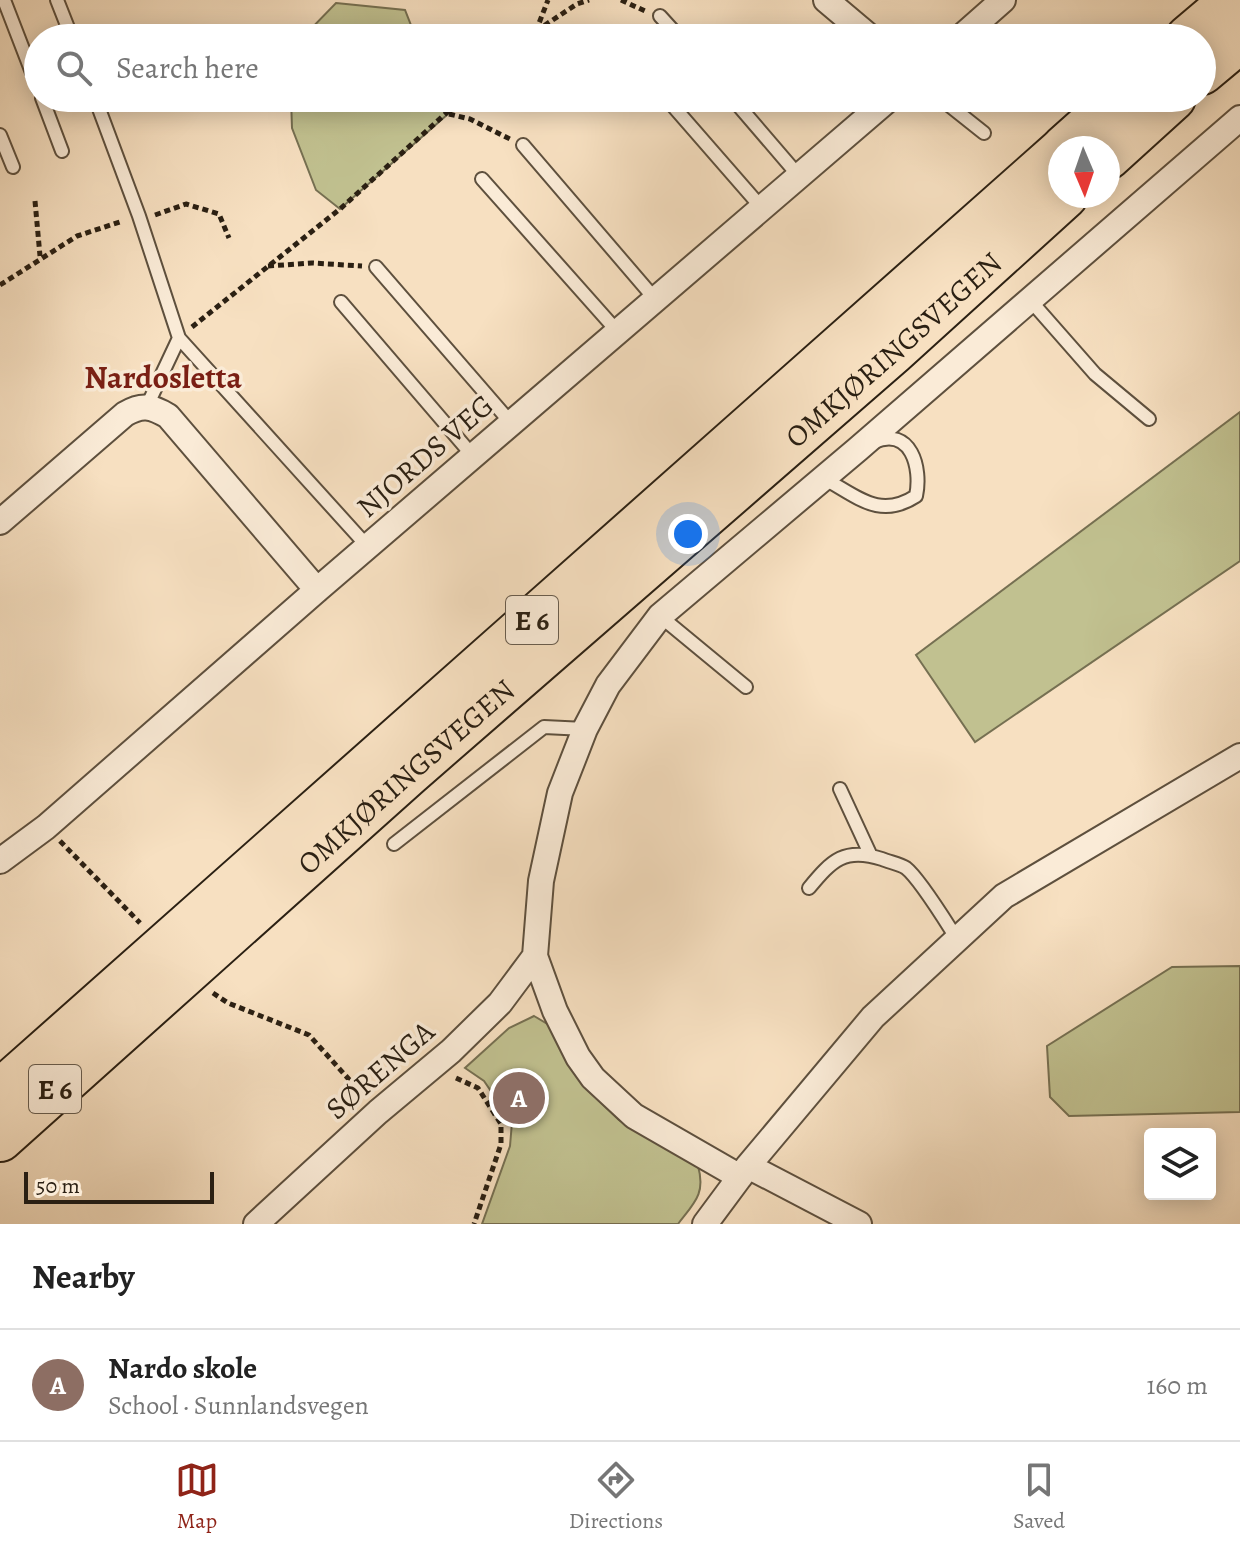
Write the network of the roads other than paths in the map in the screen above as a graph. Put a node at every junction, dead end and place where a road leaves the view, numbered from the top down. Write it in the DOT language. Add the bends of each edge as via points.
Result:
graph roads {
  1 [pos="4,0"];
  2 [pos="57,0"];
  3 [pos="826,0"];
  4 [pos="1003,0"];
  5 [pos="1233,0"];
  6 [pos="660,16"];
  7 [pos="66,24"];
  8 [pos="667,24"];
  9 [pos="854,24"];
  10 [pos="976,24"];
  11 [pos="1205,24"];
  12 [pos="1240,40"];
  13 [pos="24,52"];
  14 [pos="1216,60"];
  15 [pos="47,112"];
  16 [pos="100,112"];
  17 [pos="678,112"];
  18 [pos="744,112"];
  19 [pos="873,112"];
  20 [pos="958,112"];
  21 [pos="1104,112"];
  22 [pos="1158,112"];
  23 [pos="1240,118"];
  24 [pos="984,133"];
  25 [pos="0,135"];
  26 [pos="1078,136"];
  27 [pos="523,145"];
  28 [pos="1120,146"];
  29 [pos="62,151"];
  30 [pos="1048,162"];
  31 [pos="13,167"];
  32 [pos="798,175"];
  33 [pos="482,179"];
  34 [pos="761,207"];
  35 [pos="1052,208"];
  36 [pos="376,267"];
  37 [pos="655,299"];
  38 [pos="1030,300"];
  39 [pos="341,302"];
  40 [pos="617,331"];
  41 [pos="179,338"];
  42 [pos="147,406"];
  43 [pos="1149,419"];
  44 [pos="512,424"];
  45 [pos="858,449"];
  46 [pos="473,456"];
  47 [pos="823,478"];
  48 [pos="0,522"];
  49 [pos="368,547"];
  50 [pos="317,590"];
  51 [pos="660,616"];
  52 [pos="746,687"];
  53 [pos="585,729"];
  54 [pos="1240,756"];
  55 [pos="840,789"];
  56 [pos="394,844"];
  57 [pos="871,856"];
  58 [pos="0,861"];
  59 [pos="809,888"];
  60 [pos="957,939"];
  61 [pos="535,956"];
  62 [pos="0,1092"];
  63 [pos="0,1139"];
  64 [pos="744,1172"];
  65 [pos="256,1224"];
  66 [pos="705,1224"];
  67 [pos="859,1224"];
  1 -- 13 [label="lane"];
  2 -- 7 [label="lane"];
  3 -- 9 [label="street"];
  4 -- 10 [label="street"];
  5 -- 11 [label="highway"];
  6 -- 8 [label="lane"];
  12 -- 14 [label="highway"];
  15 -- 29 [label="lane"];
  16 -- 41 [label="lane"];
  17 -- 34 [label="lane"];
  18 -- 32 [label="lane"];
  19 -- 32 [label="street, NJORDS VEG"];
  20 -- 24 [label="lane"];
  21 -- 26 [label="highway, OMKJØRINGSVEGEN / E 6"];
  22 -- 28 [label="highway"];
  23 -- 38 [label="street"];
  25 -- 31 [label="lane"];
  27 -- 37 [label="lane"];
  30 -- 62 [label="highway, OMKJØRINGSVEGEN / E 6"];
  32 -- 34 [label="street, NJORDS VEG"];
  33 -- 40 [label="lane"];
  34 -- 37 [label="street, NJORDS VEG"];
  35 -- 63 [label="highway, OMKJØRINGSVEGEN / E 6"];
  36 -- 44 [label="lane"];
  37 -- 40 [label="street, NJORDS VEG"];
  38 -- 43 [label="lane" via="1095,374"];
  38 -- 45 [label="street"];
  39 -- 46 [label="lane"];
  40 -- 44 [label="street, NJORDS VEG"];
  41 -- 42 [label="lane"];
  41 -- 49 [label="lane"];
  42 -- 48 [label="street" via="125,414"];
  42 -- 50 [label="street" via="168,416"];
  44 -- 46 [label="street, NJORDS VEG"];
  45 -- 47 [label="street"];
  45 -- 47 [label="lane" via="885,437 899,441 918,466 916,496 888,508"];
  46 -- 49 [label="street, NJORDS VEG"];
  47 -- 51 [label="street"];
  49 -- 50 [label="street, NJORDS VEG"];
  50 -- 58 [label="street, NJORDS VEG" via="46,827"];
  51 -- 52 [label="lane"];
  51 -- 53 [label="street" via="608,685"];
  53 -- 56 [label="lane" via="544,727"];
  53 -- 61 [label="street" via="556,807 541,881"];
  54 -- 60 [label="street" via="1004,896"];
  55 -- 57 [label="lane"];
  57 -- 59 [label="lane" via="838,857"];
  57 -- 60 [label="lane" via="905,867"];
  60 -- 64 [label="street" via="873,1017"];
  61 -- 64 [label="street" via="555,1011 593,1078 634,1116"];
  61 -- 65 [label="street, SØRENGA" via="500,1003 451,1051"];
  64 -- 66 [label="street"];
  64 -- 67 [label="street"];
}
